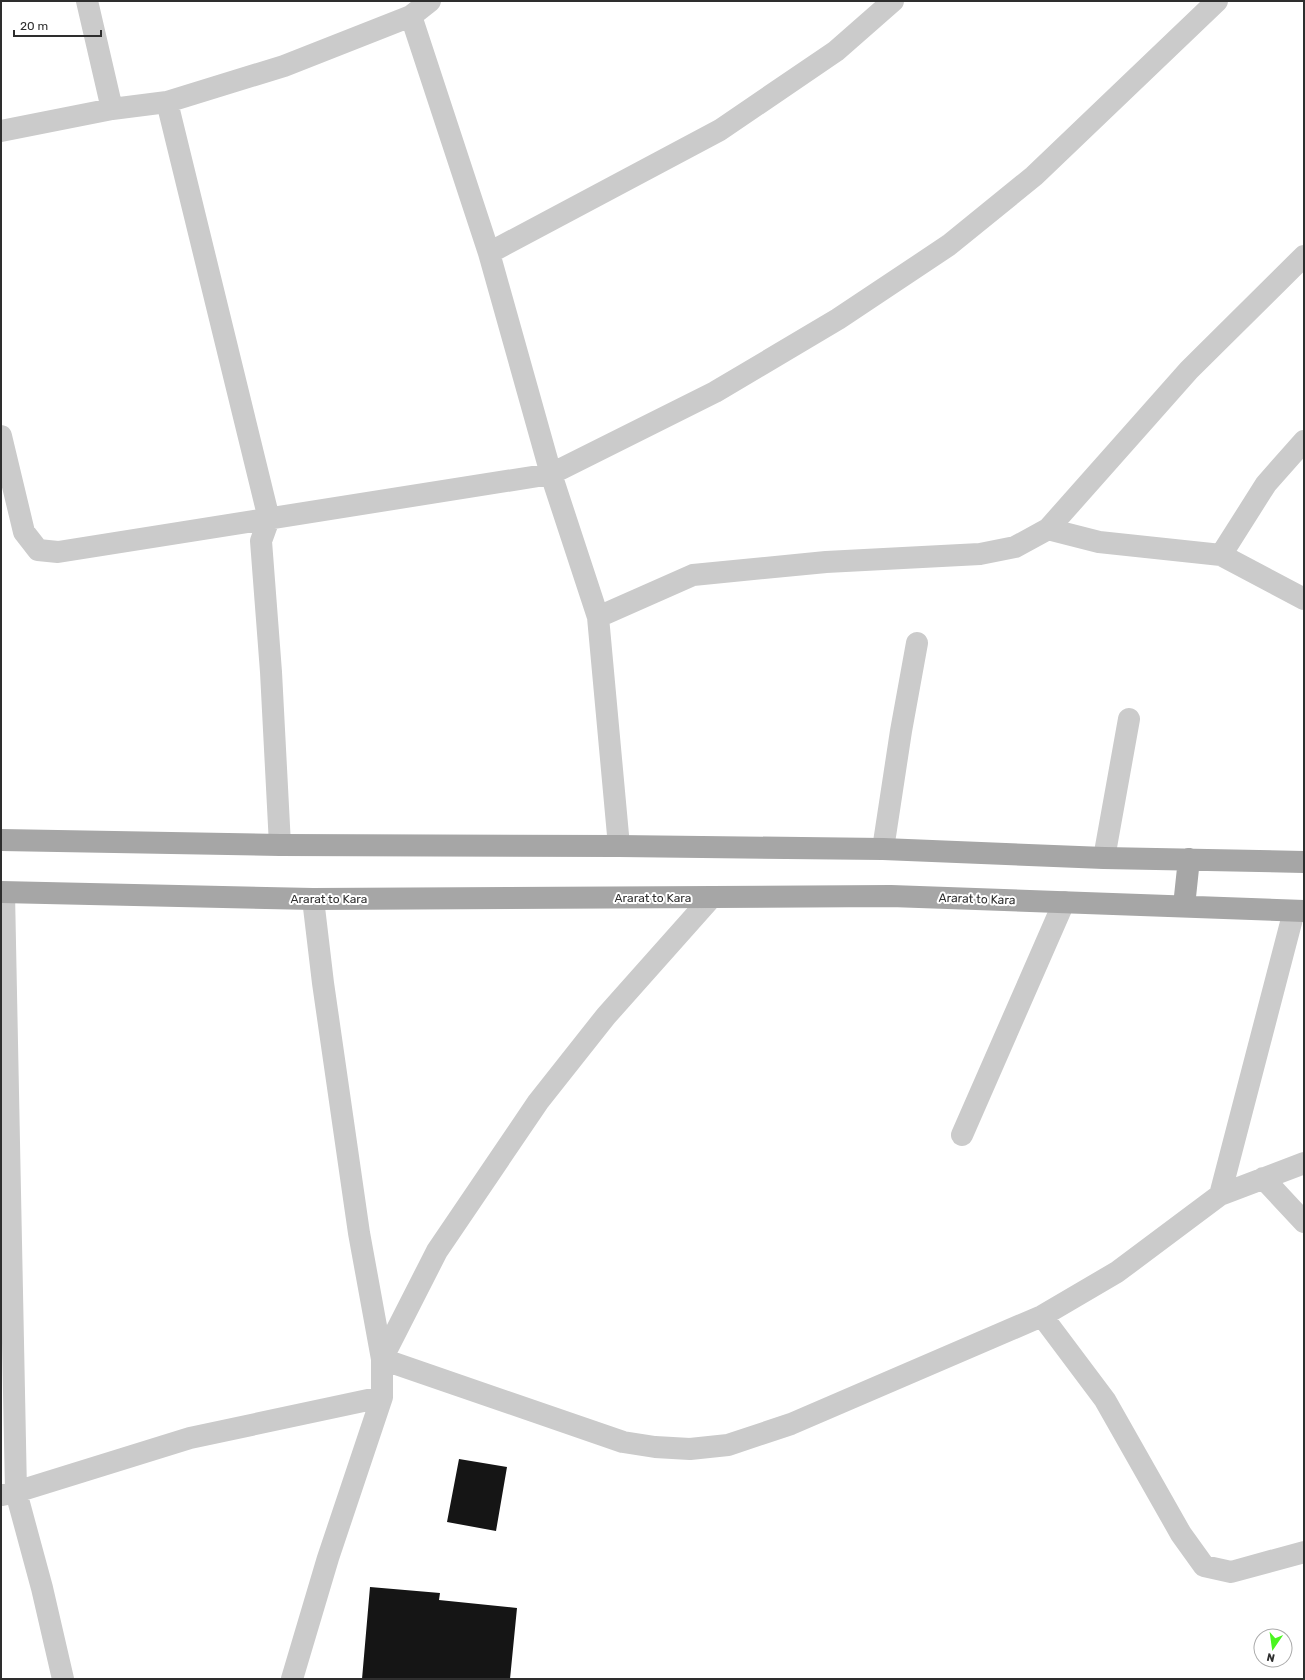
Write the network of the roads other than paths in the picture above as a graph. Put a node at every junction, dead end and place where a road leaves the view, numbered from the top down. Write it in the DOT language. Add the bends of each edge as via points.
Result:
graph roads {
  1 [pos="87,1"];
  2 [pos="430,1"];
  3 [pos="893,1"];
  4 [pos="1217,1"];
  5 [pos="411,16"];
  6 [pos="167,102"];
  7 [pos="112,109"];
  8 [pos="1,131"];
  9 [pos="489,254"];
  10 [pos="1304,256"];
  11 [pos="1,436"];
  12 [pos="1304,441"];
  13 [pos="551,474"];
  14 [pos="269,519"];
  15 [pos="1048,529"];
  16 [pos="1221,555"];
  17 [pos="1304,599"];
  18 [pos="598,617"];
  19 [pos="916,643"];
  20 [pos="1129,719"];
  21 [pos="1,840"];
  22 [pos="280,845"];
  23 [pos="619,846"];
  24 [pos="883,850"];
  25 [pos="1104,858"];
  26 [pos="1189,859"];
  27 [pos="1304,862"];
  28 [pos="3,892"];
  29 [pos="711,898"];
  30 [pos="313,899"];
  31 [pos="1064,902"];
  32 [pos="1184,906"];
  33 [pos="1299,911"];
  34 [pos="962,1135"];
  35 [pos="1304,1163"];
  36 [pos="1263,1178"];
  37 [pos="1220,1195"];
  38 [pos="1304,1222"];
  39 [pos="1042,1316"];
  40 [pos="382,1359"];
  41 [pos="382,1397"];
  42 [pos="8,1494"];
  43 [pos="1304,1552"];
  44 [pos="63,1679"];
  45 [pos="292,1679"];
  1 -- 7 [label="street"];
  2 -- 5 [label="street"];
  3 -- 9 [label="street" via="836,51 720,130"];
  4 -- 13 [label="street" via="1034,176 949,245 838,319 715,392"];
  5 -- 6 [label="street" via="284,66"];
  5 -- 9 [label="street"];
  6 -- 7 [label="street"];
  6 -- 14 [label="street"];
  7 -- 8 [label="street"];
  9 -- 13 [label="street"];
  10 -- 15 [label="street" via="1189,370"];
  11 -- 14 [label="street" via="24,532 38,550 58,552"];
  12 -- 16 [label="street" via="1266,484"];
  13 -- 14 [label="street"];
  13 -- 18 [label="street"];
  14 -- 22 [label="street" via="261,541"];
  15 -- 16 [label="street" via="1099,542"];
  15 -- 18 [label="street" via="1015,547 980,554 826,562 693,575"];
  16 -- 17 [label="street"];
  18 -- 23 [label="street"];
  19 -- 24 [label="street"];
  20 -- 25 [label="street"];
  21 -- 22 [label="main road"];
  22 -- 23 [label="main road"];
  23 -- 24 [label="main road"];
  24 -- 25 [label="main road"];
  25 -- 26 [label="main road"];
  26 -- 27 [label="main road"];
  26 -- 32 [label="main road"];
  28 -- 30 [label="main road, Ararat to Kara"];
  28 -- 42 [label="street"];
  29 -- 30 [label="main road, Ararat to Kara"];
  29 -- 31 [label="main road, Ararat to Kara" via="891,896"];
  29 -- 40 [label="street" via="606,1016 538,1102 437,1251"];
  30 -- 40 [label="street" via="359,1233"];
  31 -- 32 [label="main road, Ararat to Kara"];
  31 -- 34 [label="street"];
  32 -- 33 [label="main road, Ararat to Kara"];
  33 -- 37 [label="street"];
  35 -- 36 [label="street"];
  36 -- 37 [label="street"];
  36 -- 38 [label="street"];
  37 -- 39 [label="street" via="1117,1272"];
  39 -- 40 [label="street" via="791,1424 728,1445 690,1449 623,1442"];
  39 -- 43 [label="street" via="1105,1400 1181,1534 1204,1566 1231,1572"];
  40 -- 41 [label="street"];
  41 -- 42 [label="street" via="190,1438"];
  41 -- 45 [label="street" via="328,1558"];
  42 -- 44 [label="street" via="42,1588"];
}
